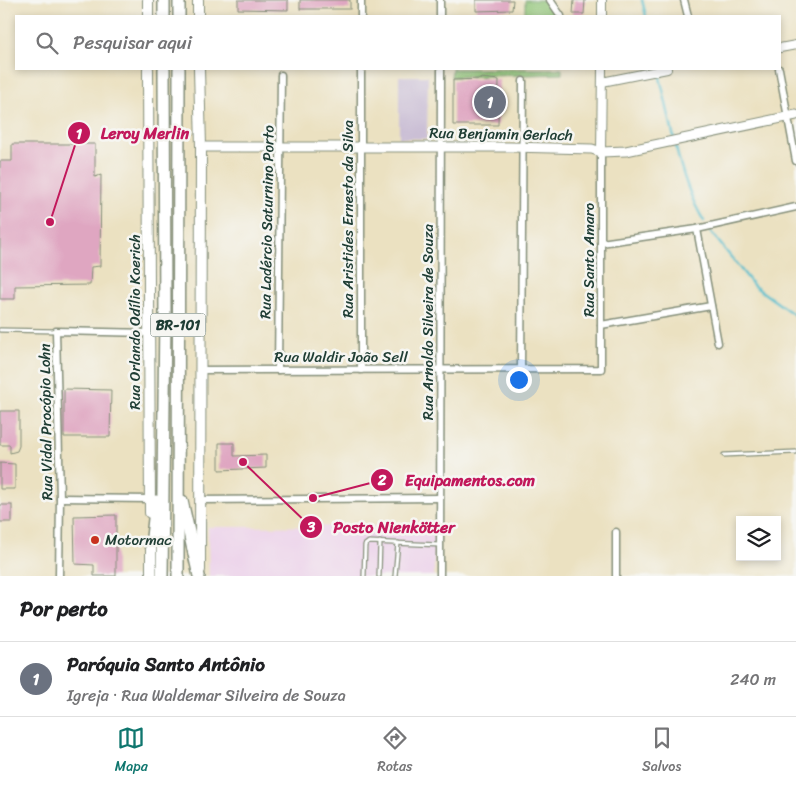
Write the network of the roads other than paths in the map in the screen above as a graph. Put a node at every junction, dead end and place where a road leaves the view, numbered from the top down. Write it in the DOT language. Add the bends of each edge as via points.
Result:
graph roads {
  1 [pos="148,0"];
  2 [pos="164,0"];
  3 [pos="179,0"];
  4 [pos="198,0"];
  5 [pos="360,0"];
  6 [pos="440,0"];
  7 [pos="550,0"];
  8 [pos="602,0"];
  9 [pos="684,0"];
  10 [pos="148,15"];
  11 [pos="164,15"];
  12 [pos="179,15"];
  13 [pos="198,15"];
  14 [pos="361,15"];
  15 [pos="440,15"];
  16 [pos="560,15"];
  17 [pos="602,15"];
  18 [pos="688,15"];
  19 [pos="796,45"];
  20 [pos="781,48"];
  21 [pos="148,70"];
  22 [pos="164,70"];
  23 [pos="179,70"];
  24 [pos="199,70"];
  25 [pos="361,70"];
  26 [pos="441,70"];
  27 [pos="602,70"];
  28 [pos="661,70"];
  29 [pos="778,70"];
  30 [pos="281,75"];
  31 [pos="523,81"];
  32 [pos="602,82"];
  33 [pos="792,116"];
  34 [pos="201,147"];
  35 [pos="280,147"];
  36 [pos="361,147"];
  37 [pos="441,147"];
  38 [pos="522,147"];
  39 [pos="601,152"];
  40 [pos="796,160"];
  41 [pos="796,208"];
  42 [pos="697,229"];
  43 [pos="602,243"];
  44 [pos="711,306"];
  45 [pos="601,325"];
  46 [pos="0,330"];
  47 [pos="56,331"];
  48 [pos="150,333"];
  49 [pos="718,343"];
  50 [pos="441,369"];
  51 [pos="521,369"];
  52 [pos="600,369"];
  53 [pos="201,370"];
  54 [pos="278,370"];
  55 [pos="361,370"];
  56 [pos="162,452"];
  57 [pos="796,452"];
  58 [pos="724,455"];
  59 [pos="178,485"];
  60 [pos="60,498"];
  61 [pos="440,498"];
  62 [pos="150,499"];
  63 [pos="200,500"];
  64 [pos="616,532"];
  65 [pos="380,542"];
  66 [pos="398,543"];
  67 [pos="440,545"];
  68 [pos="151,546"];
  69 [pos="59,576"];
  70 [pos="151,576"];
  71 [pos="162,576"];
  72 [pos="178,576"];
  73 [pos="200,576"];
  74 [pos="364,576"];
  75 [pos="379,576"];
  76 [pos="395,576"];
  77 [pos="440,576"];
  78 [pos="616,576"];
  1 -- 10 [label="main road"];
  2 -- 11 [label="highway"];
  3 -- 12 [label="highway"];
  4 -- 13 [label="main road"];
  5 -- 14 [label="street"];
  6 -- 15 [label="street"];
  7 -- 16 [label="street"];
  8 -- 17 [label="street"];
  9 -- 18 [label="street"];
  19 -- 20 [label="street"];
  21 -- 48 [label="main road, Rua Orlando Odílio Koerich"];
  22 -- 56 [label="highway, BR-101"];
  23 -- 59 [label="highway, BR-101"];
  24 -- 34 [label="main road"];
  25 -- 36 [label="street, Rua Aristides Ernesto da Silva"];
  26 -- 37 [label="street, Rua Arnoldo Silveira de Souza"];
  27 -- 32 [label="street"];
  28 -- 32 [label="street"];
  29 -- 33 [label="street"];
  30 -- 35 [label="street, Rua Ladércio Saturnino Porto"];
  31 -- 38 [label="street"];
  32 -- 39 [label="street"];
  33 -- 39 [label="main road, Rua Benjamin Gerlach" via="626,151"];
  33 -- 40 [label="street"];
  34 -- 35 [label="main road, Rua Benjamin Gerlach"];
  34 -- 53 [label="main road"];
  35 -- 36 [label="main road, Rua Benjamin Gerlach"];
  35 -- 54 [label="street, Rua Ladércio Saturnino Porto"];
  36 -- 37 [label="main road, Rua Benjamin Gerlach"];
  36 -- 55 [label="street, Rua Aristides Ernesto da Silva"];
  37 -- 38 [label="main road, Rua Benjamin Gerlach"];
  37 -- 50 [label="street, Rua Arnoldo Silveira de Souza"];
  38 -- 39 [label="main road, Rua Benjamin Gerlach"];
  38 -- 51 [label="street"];
  39 -- 43 [label="street, Rua Santo Amaro"];
  41 -- 42 [label="street"];
  42 -- 43 [label="street"];
  42 -- 44 [label="street"];
  43 -- 45 [label="street, Rua Santo Amaro"];
  44 -- 45 [label="street"];
  44 -- 49 [label="street"];
  45 -- 52 [label="street, Rua Santo Amaro"];
  46 -- 47 [label="lane"];
  47 -- 48 [label="street, Rua Vidal Procópio Lohn"];
  47 -- 60 [label="street, Rua Vidal Procópio Lohn"];
  48 -- 62 [label="main road, Rua Orlando Odílio Koerich"];
  50 -- 51 [label="street, Rua Waldir João Sell"];
  50 -- 55 [label="street, Rua Waldir João Sell"];
  50 -- 61 [label="street, Rua Arnoldo Silveira de Souza"];
  51 -- 52 [label="street, Rua Waldir João Sell"];
  53 -- 54 [label="street, Rua Waldir João Sell"];
  53 -- 63 [label="main road"];
  54 -- 55 [label="street, Rua Waldir João Sell"];
  56 -- 68 [label="highway"];
  56 -- 71 [label="highway, BR-101"];
  57 -- 58 [label="lane"];
  59 -- 72 [label="highway, BR-101"];
  59 -- 73 [label="highway"];
  60 -- 62 [label="street"];
  60 -- 69 [label="street, Rua Vidal Procópio Lohn"];
  61 -- 63 [label="street"];
  61 -- 67 [label="street, Rua Arnoldo Silveira de Souza"];
  62 -- 68 [label="main road, Rua Orlando Odílio Koerich"];
  63 -- 73 [label="main road"];
  64 -- 78 [label="street"];
  65 -- 66 [label="lane"];
  65 -- 74 [label="lane" via="365,545"];
  65 -- 75 [label="lane"];
  66 -- 67 [label="lane"];
  66 -- 76 [label="lane"];
  67 -- 77 [label="street, Rua Arnoldo Silveira de Souza"];
  68 -- 70 [label="main road, Rua Orlando Odílio Koerich"];
}
